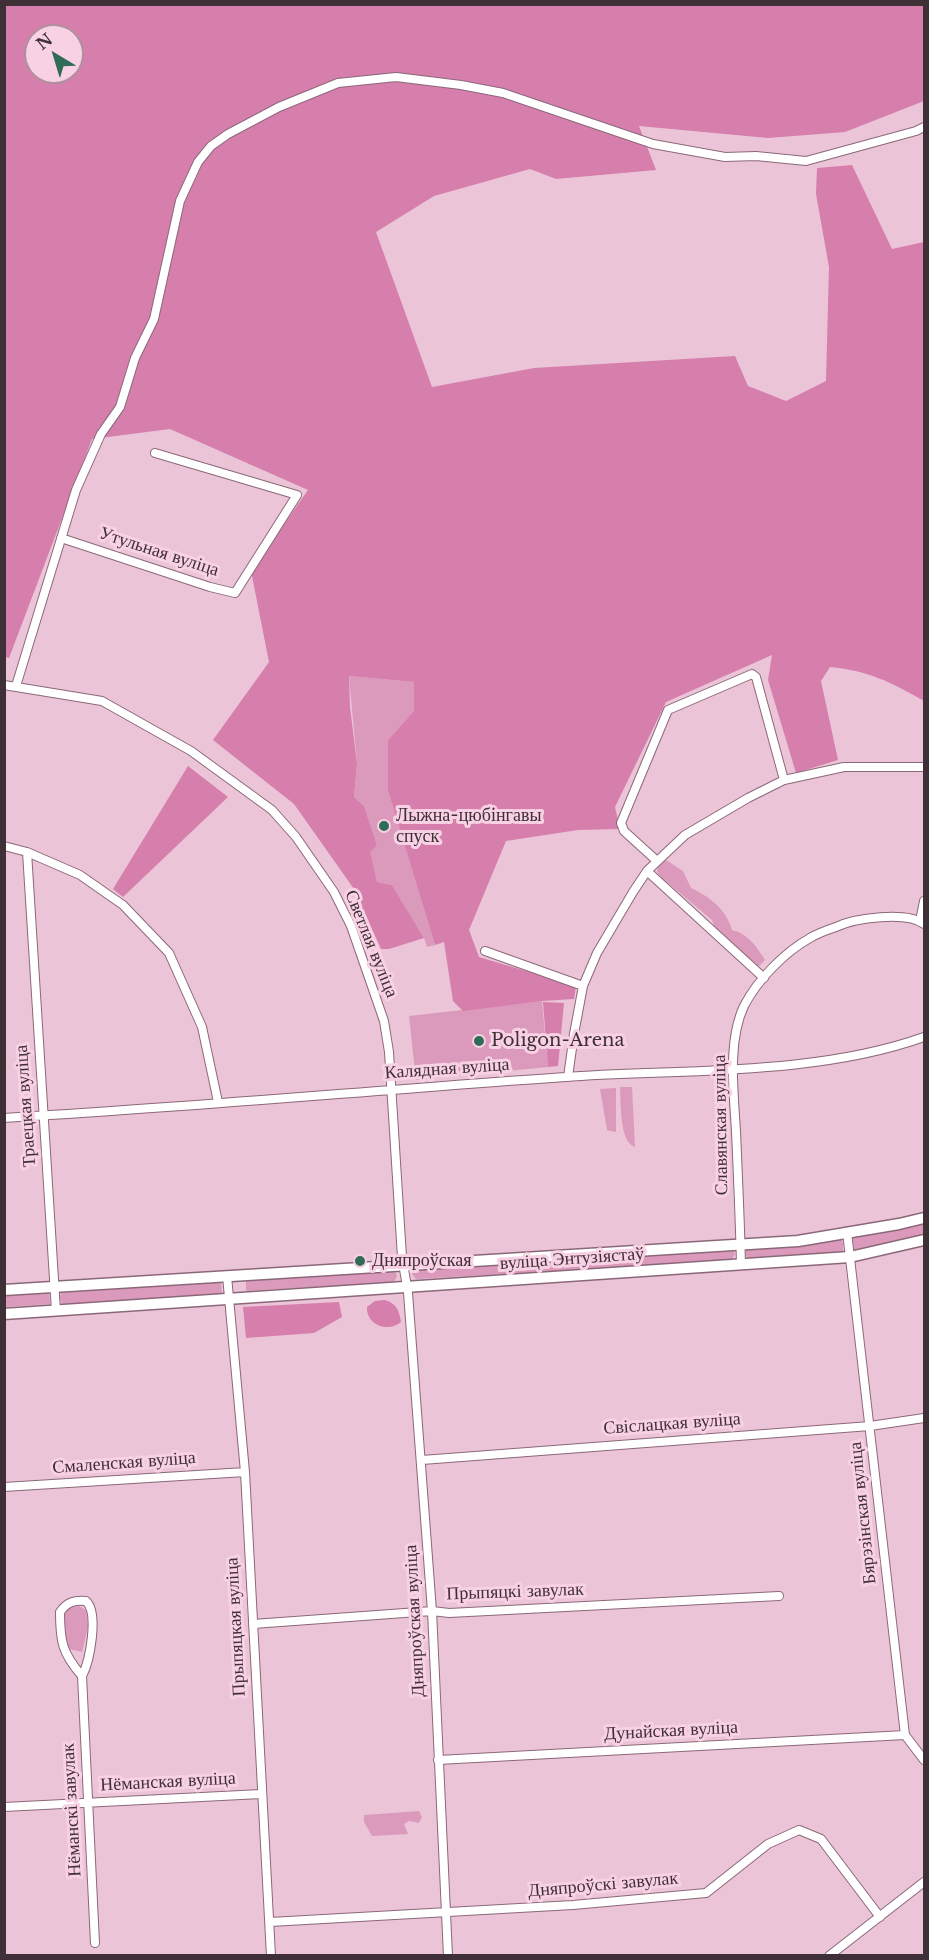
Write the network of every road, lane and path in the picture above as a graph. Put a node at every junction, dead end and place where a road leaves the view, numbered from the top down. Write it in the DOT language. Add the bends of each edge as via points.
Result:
graph roads {
  1 [pos="924,127"];
  2 [pos="155,453"];
  3 [pos="61,538"];
  4 [pos="4,685"];
  5 [pos="16,686"];
  6 [pos="924,767"];
  7 [pos="784,780"];
  8 [pos="4,846"];
  9 [pos="27,852"];
  10 [pos="657,861"];
  11 [pos="647,872"];
  12 [pos="924,901"];
  13 [pos="922,922"];
  14 [pos="485,951"];
  15 [pos="764,978"];
  16 [pos="584,986"];
  17 [pos="924,1037"];
  18 [pos="733,1069"];
  19 [pos="568,1077"];
  20 [pos="392,1090"];
  21 [pos="218,1102"];
  22 [pos="42,1116"];
  23 [pos="4,1118"];
  24 [pos="924,1218"];
  25 [pos="847,1232"];
  26 [pos="924,1240"];
  27 [pos="741,1243"];
  28 [pos="850,1257"];
  29 [pos="404,1265"];
  30 [pos="741,1265"];
  31 [pos="227,1276"];
  32 [pos="408,1286"];
  33 [pos="55,1287"];
  34 [pos="4,1290"];
  35 [pos="230,1298"];
  36 [pos="56,1311"];
  37 [pos="4,1314"];
  38 [pos="924,1418"];
  39 [pos="870,1426"];
  40 [pos="422,1460"];
  41 [pos="245,1472"];
  42 [pos="4,1487"];
  43 [pos="779,1596"];
  44 [pos="432,1611"];
  45 [pos="253,1624"];
  46 [pos="82,1676"];
  47 [pos="905,1736"];
  48 [pos="438,1760"];
  49 [pos="924,1760"];
  50 [pos="261,1794"];
  51 [pos="88,1802"];
  52 [pos="4,1807"];
  53 [pos="924,1882"];
  54 [pos="447,1913"];
  55 [pos="879,1917"];
  56 [pos="270,1922"];
  57 [pos="95,1943"];
  58 [pos="271,1956"];
  59 [pos="448,1956"];
  60 [pos="829,1956"];
  1 -- 3 [label="street" via="806,161 725,157 653,144 503,93 396,77 338,83 279,107 228,134 198,162 180,201 154,318 135,358 120,407 101,434 76,490"];
  2 -- 3 [label="street, Утульная вуліца" via="297,495 236,593"];
  3 -- 5 [label="street"];
  4 -- 5 [label="street, Светлая вуліца"];
  5 -- 20 [label="street, Светлая вуліца" via="102,701 191,751 272,810 334,892 351,926 384,1021"];
  6 -- 7 [label="street" via="844,766"];
  7 -- 10 [label="street" via="685,835"];
  7 -- 10 [label="street" via="752,674 668,710 621,823 624,831"];
  8 -- 9 [label="street"];
  9 -- 21 [label="street" via="80,875 123,905 168,953 202,1026"];
  9 -- 22 [label="street, Траецкая вуліца"];
  10 -- 11 [label="street"];
  11 -- 15 [label="street"];
  11 -- 16 [label="street" via="597,953"];
  12 -- 13 [label="street"];
  13 -- 15 [label="street, Славянская вуліца" via="890,916 842,924 811,937"];
  14 -- 16 [label="street"];
  15 -- 18 [label="street, Славянская вуліца" via="744,1007"];
  16 -- 19 [label="street"];
  17 -- 18 [label="street, Калядная вуліца" via="837,1058"];
  18 -- 19 [label="street, Калядная вуліца"];
  18 -- 27 [label="street, Славянская вуліца"];
  19 -- 20 [label="street, Калядная вуліца"];
  20 -- 21 [label="street, Калядная вуліца"];
  20 -- 29 [label="street, Светлая вуліца"];
  21 -- 22 [label="street, Калядная вуліца"];
  22 -- 23 [label="street, Калядная вуліца"];
  22 -- 33 [label="street, Траецкая вуліца"];
  24 -- 25 [label="street, вуліца Энтузіястаў"];
  25 -- 27 [label="street, вуліца Энтузіястаў" via="798,1241"];
  25 -- 28 [label="street, Бярэзінская вуліца"];
  26 -- 28 [label="street, вуліца Энтузіястаў"];
  27 -- 29 [label="street, вуліца Энтузіястаў"];
  27 -- 30 [label="street, Славянская вуліца"];
  28 -- 30 [label="street, вуліца Энтузіястаў"];
  28 -- 39 [label="street, Бярэзінская вуліца"];
  29 -- 31 [label="street, вуліца Энтузіястаў"];
  29 -- 32 [label="street, Светлая вуліца"];
  30 -- 32 [label="street, вуліца Энтузіястаў"];
  31 -- 33 [label="street, вуліца Энтузіястаў"];
  31 -- 35 [label="street, Прыпяцкая вуліца"];
  32 -- 35 [label="street, вуліца Энтузіястаў"];
  32 -- 40 [label="street, Дняпроўская вуліца"];
  33 -- 34 [label="street, вуліца Энтузіястаў"];
  33 -- 36 [label="street, Траецкая вуліца"];
  35 -- 36 [label="street, вуліца Энтузіястаў"];
  35 -- 41 [label="street, Прыпяцкая вуліца"];
  36 -- 37 [label="street, вуліца Энтузіястаў"];
  38 -- 39 [label="street, Свіслацкая вуліца"];
  39 -- 40 [label="street, Свіслацкая вуліца"];
  39 -- 47 [label="street, Бярэзінская вуліца"];
  40 -- 44 [label="street, Дняпроўская вуліца"];
  41 -- 42 [label="street, Смаленская вуліца"];
  41 -- 45 [label="street, Прыпяцкая вуліца"];
  43 -- 44 [label="street, Прыпяцкі завулак"];
  44 -- 45 [label="street, Прыпяцкі завулак"];
  44 -- 48 [label="street, Дняпроўская вуліца"];
  45 -- 50 [label="street, Прыпяцкая вуліца"];
  46 -- 46 [label="street, Нёманскі завулак" via="91,1650 92,1611 86,1601 75,1600 60,1612 61,1641 64,1653"];
  46 -- 51 [label="street, Нёманскі завулак"];
  47 -- 48 [label="street, Дунайская вуліца"];
  47 -- 49 [label="street"];
  48 -- 54 [label="street, Дняпроўская вуліца"];
  50 -- 51 [label="street, Нёманская вуліца"];
  50 -- 56 [label="street, Прыпяцкая вуліца"];
  51 -- 52 [label="street, Нёманская вуліца"];
  51 -- 57 [label="street, Нёманскі завулак"];
  53 -- 55 [label="street"];
  54 -- 55 [label="street, Дняпроўскі завулак" via="706,1893 768,1844 799,1830 821,1839 833,1851"];
  54 -- 56 [label="street, Дняпроўскі завулак"];
  54 -- 59 [label="street, Дняпроўская вуліца"];
  55 -- 60 [label="street"];
  56 -- 58 [label="street, Прыпяцкая вуліца"];
}
